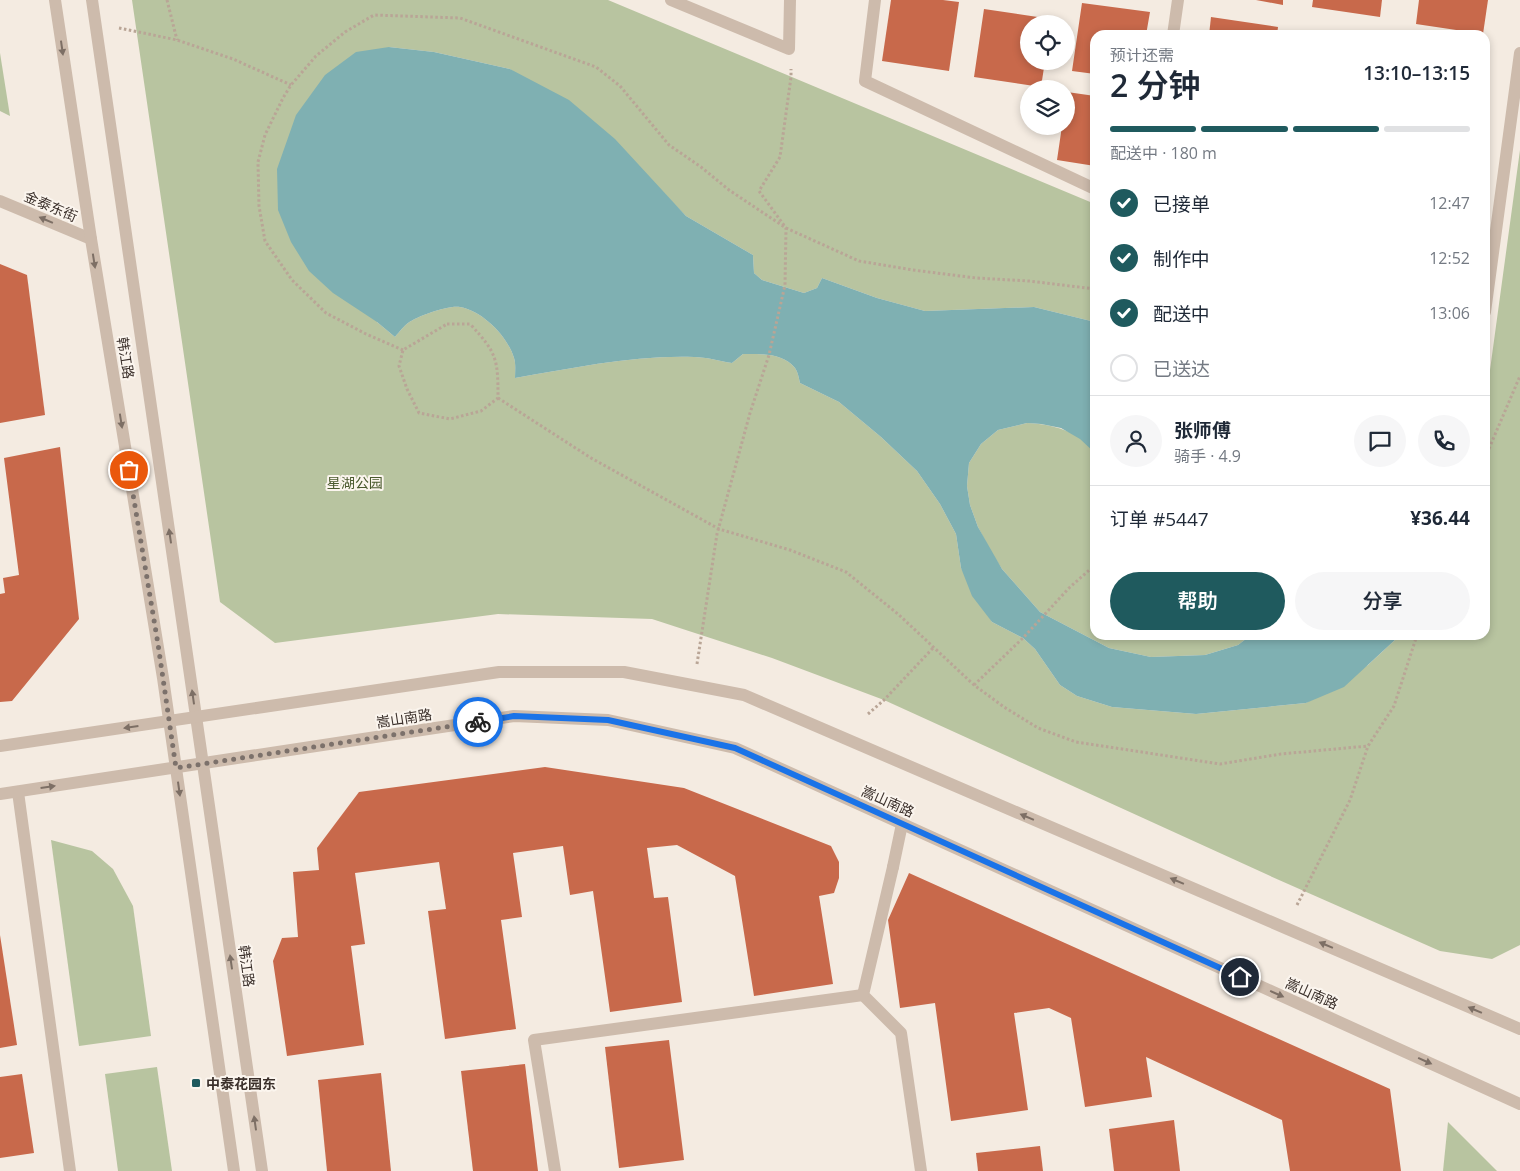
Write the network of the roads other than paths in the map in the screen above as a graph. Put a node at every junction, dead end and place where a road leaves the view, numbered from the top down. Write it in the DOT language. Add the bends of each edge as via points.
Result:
graph roads {
  1 [pos="55,0"];
  2 [pos="92,0"];
  3 [pos="672,0"];
  4 [pos="790,0"];
  5 [pos="875,0"];
  6 [pos="1178,0"];
  7 [pos="1174,30"];
  8 [pos="1520,53"];
  9 [pos="1090,187"];
  10 [pos="0,201"];
  11 [pos="91,239"];
  12 [pos="1490,275"];
  13 [pos="196,717"];
  14 [pos="169,721"];
  15 [pos="0,746"];
  16 [pos="203,765"];
  17 [pos="176,768"];
  18 [pos="18,792"];
  19 [pos="0,794"];
  20 [pos="902,824"];
  21 [pos="863,995"];
  22 [pos="1520,1029"];
  23 [pos="1520,1104"];
  24 [pos="70,1171"];
  25 [pos="234,1171"];
  26 [pos="262,1171"];
  27 [pos="555,1171"];
  28 [pos="921,1171"];
  1 -- 11 [label="street, 韩江路, one-way"];
  13 -- 2 [label="street, 韩江路, one-way"];
  3 -- 4 [label="street" via="789,49"];
  5 -- 9 [label="street" via="865,81"];
  6 -- 7 [label="street"];
  8 -- 12 [label="street"];
  11 -- 10 [label="street, 金泰东街, one-way"];
  11 -- 14 [label="street, 韩江路, one-way"];
  13 -- 14 [label="street"];
  13 -- 16 [label="street, 韩江路"];
  22 -- 13 [label="street, one-way" via="744,695 624,672 499,672"];
  14 -- 15 [label="street, one-way"];
  14 -- 17 [label="street, 韩江路"];
  16 -- 17 [label="street"];
  16 -- 20 [label="street, 嵩山南路" via="514,716 608,720 735,748"];
  26 -- 16 [label="street, 韩江路, one-way"];
  18 -- 17 [label="street, one-way"];
  17 -- 25 [label="street, 韩江路, one-way"];
  18 -- 19 [label="street"];
  18 -- 24 [label="street"];
  20 -- 21 [label="street"];
  20 -- 23 [label="street, 嵩山南路, one-way"];
  21 -- 27 [label="street" via="534,1040"];
  21 -- 28 [label="street" via="901,1033"];
}
